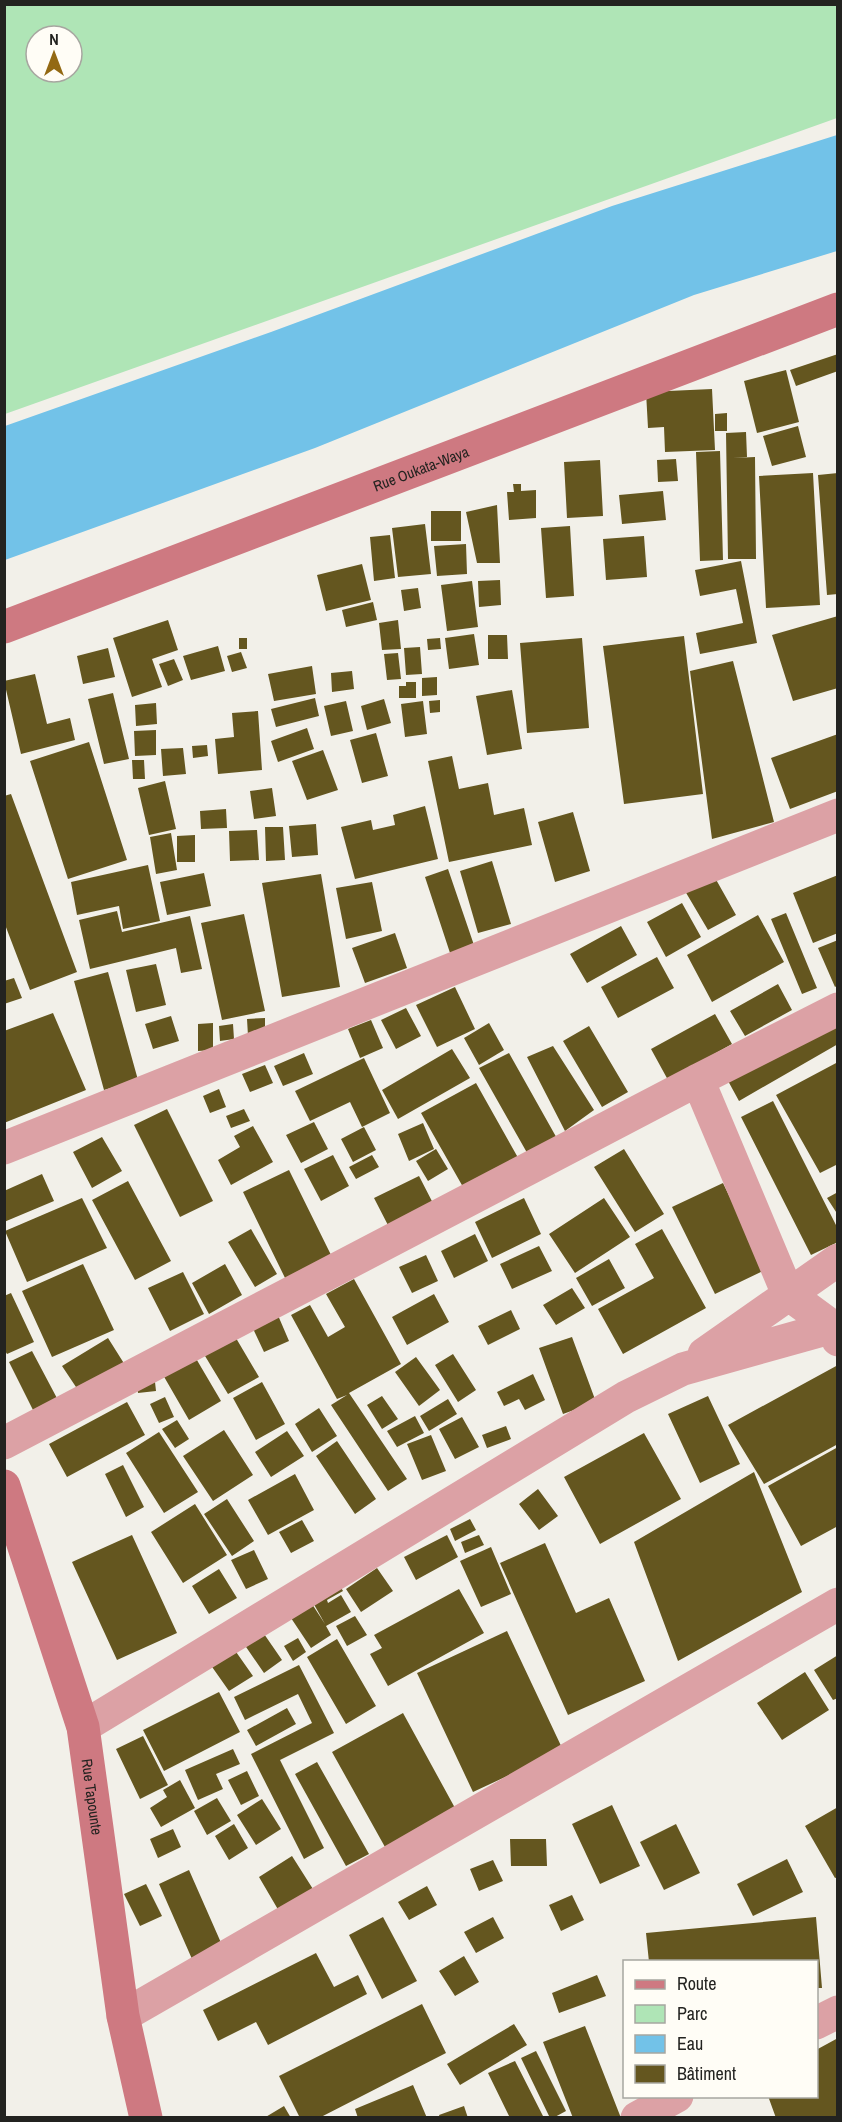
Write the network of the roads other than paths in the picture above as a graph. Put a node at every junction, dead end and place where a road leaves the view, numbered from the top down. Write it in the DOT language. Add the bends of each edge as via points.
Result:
graph roads {
  1 [pos="837,309"];
  2 [pos="4,627"];
  3 [pos="837,815"];
  4 [pos="837,1009"];
  5 [pos="698,1080"];
  6 [pos="4,1148"];
  7 [pos="837,1260"];
  8 [pos="788,1294"];
  9 [pos="836,1332"];
  10 [pos="683,1369"];
  11 [pos="4,1443"];
  12 [pos="4,1486"];
  13 [pos="837,1604"];
  14 [pos="84,1727"];
  15 [pos="837,2012"];
  16 [pos="123,2016"];
  17 [pos="818,2022"];
  18 [pos="675,2098"];
  19 [pos="146,2118"];
  20 [pos="637,2118"];
  1 -- 2 [label="street, Rue Oukata-Waya"];
  3 -- 6 [label="street"];
  4 -- 5 [label="street"];
  5 -- 8 [label="street"];
  5 -- 11 [label="street"];
  7 -- 8 [label="street"];
  8 -- 9 [label="street"];
  8 -- 10 [label="street"];
  9 -- 10 [label="street"];
  10 -- 14 [label="street" via="626,1397"];
  12 -- 14 [label="street, Rue Tapounte"];
  13 -- 16 [label="street"];
  14 -- 16 [label="street, Rue Tapounte"];
  15 -- 17 [label="street"];
  16 -- 19 [label="street, Rue Tapounte"];
  18 -- 20 [label="street"];
}
